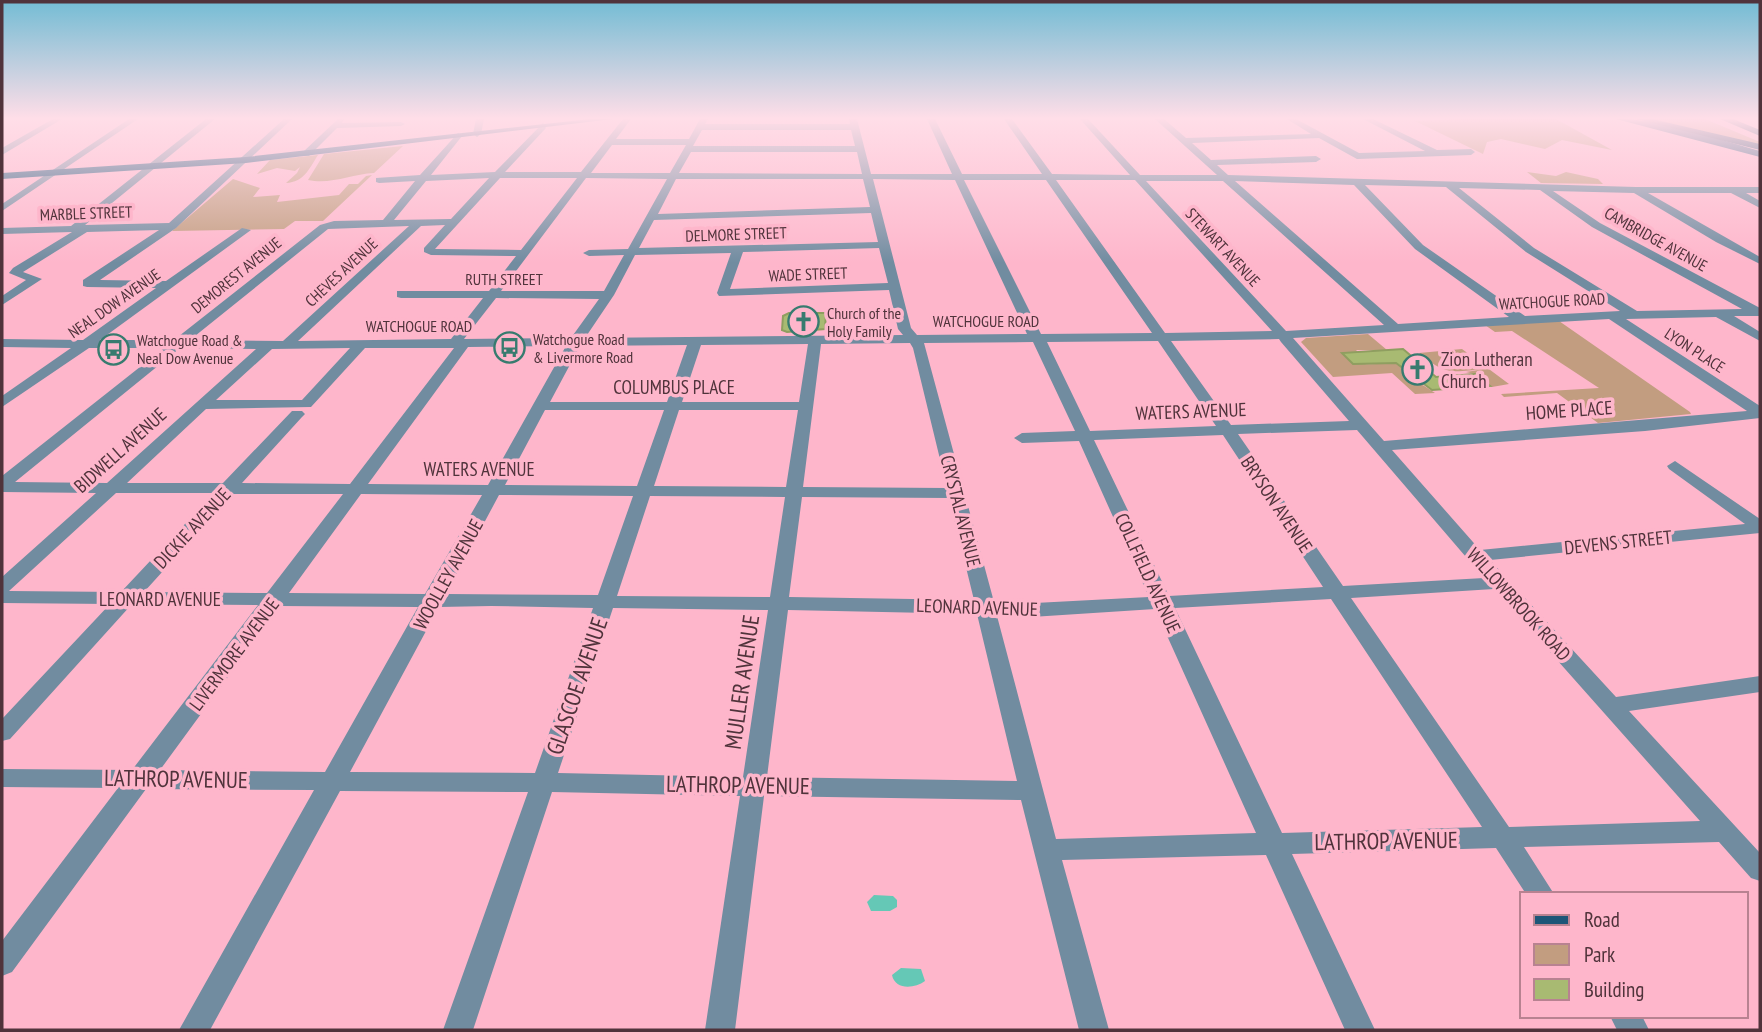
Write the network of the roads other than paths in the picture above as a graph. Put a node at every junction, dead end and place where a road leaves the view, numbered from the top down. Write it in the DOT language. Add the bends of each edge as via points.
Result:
graph roads {
  1 [pos="64,167"];
  2 [pos="136,167"];
  3 [pos="151,167"];
  4 [pos="238,167"];
  5 [pos="433,167"];
  6 [pos="504,167"];
  7 [pos="590,167"];
  8 [pos="678,167"];
  9 [pos="864,167"];
  10 [pos="952,167"];
  11 [pos="1041,167"];
  12 [pos="1128,167"];
  13 [pos="1214,167"];
  14 [pos="55,173"];
  15 [pos="496,175"];
  16 [pos="584,175"];
  17 [pos="2,176"];
  18 [pos="673,176"];
  19 [pos="866,176"];
  20 [pos="425,177"];
  21 [pos="957,177"];
  22 [pos="1048,177"];
  23 [pos="1137,177"];
  24 [pos="1226,178"];
  25 [pos="379,180"];
  26 [pos="1356,181"];
  27 [pos="1448,184"];
  28 [pos="1542,187"];
  29 [pos="1636,190"];
  30 [pos="1731,190"];
  31 [pos="1760,190"];
  32 [pos="1760,205"];
  33 [pos="2,208"];
  34 [pos="875,211"];
  35 [pos="650,217"];
  36 [pos="452,222"];
  37 [pos="386,223"];
  38 [pos="418,223"];
  39 [pos="172,226"];
  40 [pos="79,229"];
  41 [pos="246,230"];
  42 [pos="2,231"];
  43 [pos="884,245"];
  44 [pos="738,250"];
  45 [pos="524,253"];
  46 [pos="589,253"];
  47 [pos="631,253"];
  48 [pos="1760,261"];
  49 [pos="169,285"];
  50 [pos="894,286"];
  51 [pos="401,294"];
  52 [pos="492,295"];
  53 [pos="608,295"];
  54 [pos="6,297"];
  55 [pos="1759,312"];
  56 [pos="1719,313"];
  57 [pos="1635,315"];
  58 [pos="1611,316"];
  59 [pos="1522,320"];
  60 [pos="1395,328"];
  61 [pos="1282,335"];
  62 [pos="1161,337"];
  63 [pos="1760,337"];
  64 [pos="913,338"];
  65 [pos="1037,338"];
  66 [pos="815,340"];
  67 [pos="575,342"];
  68 [pos="695,342"];
  69 [pos="2,343"];
  70 [pos="85,344"];
  71 [pos="362,344"];
  72 [pos="459,344"];
  73 [pos="176,345"];
  74 [pos="268,345"];
  75 [pos="286,345"];
  76 [pos="2,403"];
  77 [pos="201,405"];
  78 [pos="541,406"];
  79 [pos="807,406"];
  80 [pos="674,407"];
  81 [pos="301,409"];
  82 [pos="1760,413"];
  83 [pos="1361,425"];
  84 [pos="1227,430"];
  85 [pos="1085,436"];
  86 [pos="1022,438"];
  87 [pos="1380,446"];
  88 [pos="1675,466"];
  89 [pos="2,486"];
  90 [pos="110,488"];
  91 [pos="229,488"];
  92 [pos="357,489"];
  93 [pos="494,490"];
  94 [pos="644,491"];
  95 [pos="795,493"];
  96 [pos="957,493"];
  97 [pos="1760,528"];
  98 [pos="1476,556"];
  99 [pos="1500,583"];
  100 [pos="2,587"];
  101 [pos="1337,593"];
  102 [pos="2,597"];
  103 [pos="127,598"];
  104 [pos="274,599"];
  105 [pos="433,601"];
  106 [pos="606,602"];
  107 [pos="1162,602"];
  108 [pos="780,603"];
  109 [pos="985,607"];
  110 [pos="1760,684"];
  111 [pos="1611,706"];
  112 [pos="2,733"];
  113 [pos="2,778"];
  114 [pos="140,779"];
  115 [pos="332,781"];
  116 [pos="544,782"];
  117 [pos="755,785"];
  118 [pos="1031,791"];
  119 [pos="1725,831"];
  120 [pos="1503,838"];
  121 [pos="1274,844"];
  122 [pos="1047,850"];
  123 [pos="1760,870"];
  124 [pos="1540,892"];
  125 [pos="2,963"];
  126 [pos="194,1030"];
  127 [pos="458,1030"];
  128 [pos="720,1030"];
  129 [pos="1094,1030"];
  130 [pos="1360,1030"];
  1 -- 14 [label="street"];
  2 -- 14 [label="main road"];
  3 -- 40 [label="street"];
  4 -- 39 [label="street"];
  5 -- 20 [label="street"];
  6 -- 15 [label="street"];
  7 -- 16 [label="street, LIVERMORE AVENUE"];
  8 -- 18 [label="street, WOOLLEY AVENUE"];
  9 -- 19 [label="street, CRYSTAL AVENUE"];
  10 -- 21 [label="street, COLLFIELD AVENUE"];
  11 -- 22 [label="street, BRYSON AVENUE"];
  12 -- 23 [label="street, STEWART AVENUE"];
  13 -- 24 [label="street"];
  14 -- 17 [label="main road"];
  14 -- 33 [label="street"];
  15 -- 16 [label="street"];
  15 -- 20 [label="street"];
  15 -- 36 [label="street"];
  16 -- 18 [label="street"];
  16 -- 45 [label="street, LIVERMORE AVENUE"];
  18 -- 19 [label="street"];
  18 -- 35 [label="street, WOOLLEY AVENUE"];
  19 -- 21 [label="street"];
  19 -- 34 [label="street, CRYSTAL AVENUE"];
  20 -- 25 [label="street"];
  20 -- 37 [label="street"];
  21 -- 22 [label="street"];
  21 -- 65 [label="street, COLLFIELD AVENUE"];
  22 -- 23 [label="street"];
  22 -- 62 [label="street, BRYSON AVENUE"];
  23 -- 24 [label="street"];
  23 -- 61 [label="street, STEWART AVENUE"];
  24 -- 26 [label="street"];
  24 -- 60 [label="street"];
  26 -- 27 [label="street"];
  26 -- 59 [label="street" via="1419,247"];
  27 -- 28 [label="street"];
  27 -- 57 [label="street" via="1530,250"];
  28 -- 29 [label="street"];
  28 -- 55 [label="street, CAMBRIDGE AVENUE" via="1596,225"];
  29 -- 30 [label="street"];
  29 -- 48 [label="street"];
  30 -- 31 [label="street"];
  30 -- 32 [label="street"];
  34 -- 35 [label="street"];
  34 -- 43 [label="street, CRYSTAL AVENUE"];
  35 -- 47 [label="street, WOOLLEY AVENUE"];
  36 -- 38 [label="street"];
  36 -- 45 [label="street" via="428,251"];
  37 -- 38 [label="street"];
  37 -- 73 [label="street, DEMOREST AVENUE" via="328,225"];
  38 -- 75 [label="street, CHEVES AVENUE"];
  39 -- 40 [label="street, MARBLE STREET"];
  39 -- 49 [label="street" via="87,283"];
  40 -- 42 [label="street, MARBLE STREET"];
  40 -- 54 [label="street" via="17,270 15,273 36,279"];
  41 -- 49 [label="street, NEAL DOW AVENUE"];
  43 -- 44 [label="street, DELMORE STREET"];
  43 -- 50 [label="street, CRYSTAL AVENUE"];
  44 -- 47 [label="street, DELMORE STREET"];
  44 -- 50 [label="street, WADE STREET" via="723,293"];
  45 -- 52 [label="street, LIVERMORE AVENUE"];
  46 -- 47 [label="street, DELMORE STREET"];
  47 -- 53 [label="street, WOOLLEY AVENUE"];
  49 -- 70 [label="street, NEAL DOW AVENUE"];
  50 -- 64 [label="street, CRYSTAL AVENUE" via="905,330"];
  51 -- 52 [label="street, RUTH STREET"];
  52 -- 53 [label="street, RUTH STREET"];
  52 -- 72 [label="street, LIVERMORE AVENUE"];
  53 -- 67 [label="street, WOOLLEY AVENUE"];
  55 -- 56 [label="street, WATCHOGUE ROAD"];
  56 -- 57 [label="street, WATCHOGUE ROAD"];
  56 -- 63 [label="street"];
  57 -- 58 [label="street, WATCHOGUE ROAD"];
  58 -- 59 [label="street, WATCHOGUE ROAD"];
  58 -- 82 [label="street, LYON PLACE"];
  59 -- 60 [label="street, WATCHOGUE ROAD"];
  60 -- 61 [label="street, WATCHOGUE ROAD"];
  61 -- 62 [label="street, WATCHOGUE ROAD"];
  61 -- 83 [label="street, WILLOWBROOK ROAD"];
  62 -- 65 [label="street, WATCHOGUE ROAD"];
  62 -- 84 [label="street, BRYSON AVENUE"];
  64 -- 65 [label="street, WATCHOGUE ROAD"];
  64 -- 66 [label="street, WATCHOGUE ROAD"];
  64 -- 96 [label="street, CRYSTAL AVENUE" via="920,347"];
  65 -- 85 [label="street, COLLFIELD AVENUE"];
  66 -- 68 [label="street, WATCHOGUE ROAD"];
  66 -- 79 [label="street, MULLER AVENUE"];
  67 -- 68 [label="street, WATCHOGUE ROAD"];
  67 -- 72 [label="street, WATCHOGUE ROAD"];
  67 -- 78 [label="street, WOOLLEY AVENUE"];
  68 -- 80 [label="street, GLASCOE AVENUE"];
  69 -- 70 [label="street, WATCHOGUE ROAD"];
  70 -- 73 [label="street, WATCHOGUE ROAD"];
  70 -- 76 [label="street, NEAL DOW AVENUE"];
  71 -- 72 [label="street, WATCHOGUE ROAD"];
  71 -- 75 [label="street, WATCHOGUE ROAD"];
  71 -- 81 [label="street, DICKIE AVENUE"];
  72 -- 92 [label="street, LIVERMORE AVENUE"];
  73 -- 74 [label="street, WATCHOGUE ROAD"];
  73 -- 89 [label="street, DEMOREST AVENUE"];
  74 -- 75 [label="street, WATCHOGUE ROAD"];
  74 -- 77 [label="street, BIDWELL AVENUE"];
  77 -- 81 [label="street"];
  77 -- 90 [label="street, BIDWELL AVENUE"];
  78 -- 80 [label="street, COLUMBUS PLACE"];
  78 -- 93 [label="street, WOOLLEY AVENUE"];
  79 -- 80 [label="street, COLUMBUS PLACE"];
  79 -- 95 [label="street, MULLER AVENUE"];
  80 -- 94 [label="street, GLASCOE AVENUE"];
  81 -- 91 [label="street, DICKIE AVENUE"];
  82 -- 87 [label="street, HOME PLACE"];
  83 -- 84 [label="street, WATERS AVENUE"];
  83 -- 87 [label="street, WILLOWBROOK ROAD"];
  84 -- 85 [label="street, WATERS AVENUE"];
  84 -- 101 [label="street, BRYSON AVENUE"];
  85 -- 86 [label="street, WATERS AVENUE"];
  85 -- 107 [label="street, COLLFIELD AVENUE"];
  87 -- 98 [label="street, WILLOWBROOK ROAD"];
  88 -- 97 [label="street"];
  89 -- 90 [label="street, WATERS AVENUE"];
  90 -- 91 [label="street, WATERS AVENUE"];
  90 -- 100 [label="street, BIDWELL AVENUE"];
  91 -- 92 [label="street, WATERS AVENUE"];
  91 -- 103 [label="street, DICKIE AVENUE"];
  92 -- 93 [label="street, WATERS AVENUE"];
  92 -- 104 [label="street, LIVERMORE AVENUE"];
  93 -- 94 [label="street, WATERS AVENUE"];
  93 -- 105 [label="street, WOOLLEY AVENUE"];
  94 -- 95 [label="street, WATERS AVENUE"];
  94 -- 106 [label="street, GLASCOE AVENUE"];
  95 -- 96 [label="street, WATERS AVENUE"];
  95 -- 108 [label="street, MULLER AVENUE"];
  96 -- 109 [label="street, CRYSTAL AVENUE"];
  97 -- 98 [label="street, DEVENS STREET"];
  98 -- 99 [label="street, WILLOWBROOK ROAD"];
  99 -- 101 [label="street, LEONARD AVENUE"];
  99 -- 111 [label="street, WILLOWBROOK ROAD"];
  101 -- 107 [label="street, LEONARD AVENUE"];
  101 -- 120 [label="street, BRYSON AVENUE"];
  102 -- 103 [label="street, LEONARD AVENUE"];
  103 -- 104 [label="street, LEONARD AVENUE"];
  103 -- 112 [label="street, DICKIE AVENUE"];
  104 -- 105 [label="street, LEONARD AVENUE"];
  104 -- 114 [label="street, LIVERMORE AVENUE"];
  105 -- 106 [label="street, LEONARD AVENUE"];
  105 -- 115 [label="street, WOOLLEY AVENUE"];
  106 -- 108 [label="street, LEONARD AVENUE"];
  106 -- 116 [label="street, GLASCOE AVENUE"];
  107 -- 109 [label="street, LEONARD AVENUE" via="1016,611"];
  107 -- 121 [label="street, COLLFIELD AVENUE"];
  108 -- 109 [label="street, LEONARD AVENUE"];
  108 -- 117 [label="street, MULLER AVENUE"];
  109 -- 118 [label="street, CRYSTAL AVENUE"];
  110 -- 111 [label="street"];
  111 -- 119 [label="street, WILLOWBROOK ROAD"];
  113 -- 114 [label="street, LATHROP AVENUE"];
  114 -- 115 [label="street, LATHROP AVENUE"];
  114 -- 125 [label="street, LIVERMORE AVENUE"];
  115 -- 116 [label="street, LATHROP AVENUE"];
  115 -- 126 [label="street, WOOLLEY AVENUE"];
  116 -- 117 [label="street, LATHROP AVENUE"];
  116 -- 127 [label="street, GLASCOE AVENUE"];
  117 -- 118 [label="street, LATHROP AVENUE"];
  117 -- 128 [label="street, MULLER AVENUE"];
  118 -- 122 [label="street, CRYSTAL AVENUE"];
  119 -- 120 [label="street, LATHROP AVENUE"];
  119 -- 123 [label="street, WILLOWBROOK ROAD"];
  120 -- 121 [label="street, LATHROP AVENUE"];
  120 -- 124 [label="street, BRYSON AVENUE"];
  121 -- 122 [label="street, LATHROP AVENUE"];
  121 -- 130 [label="street, COLLFIELD AVENUE"];
  122 -- 129 [label="street, CRYSTAL AVENUE"];
}
